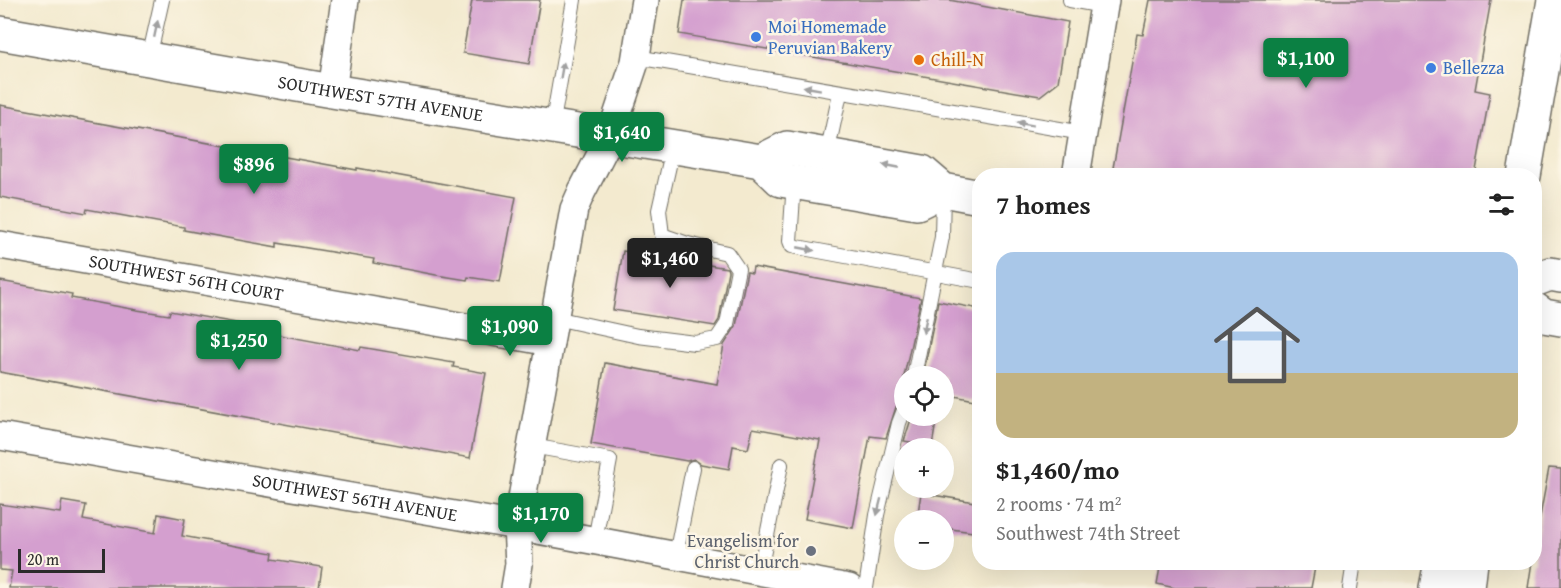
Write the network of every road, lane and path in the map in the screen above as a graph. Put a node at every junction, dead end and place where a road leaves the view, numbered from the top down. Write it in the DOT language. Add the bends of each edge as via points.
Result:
graph roads {
  1 [pos="162,0"];
  2 [pos="345,0"];
  3 [pos="574,0"];
  4 [pos="645,0"];
  5 [pos="1070,0"];
  6 [pos="1554,0"];
  7 [pos="1105,3"];
  8 [pos="0,33"];
  9 [pos="636,57"];
  10 [pos="149,58"];
  11 [pos="332,91"];
  12 [pos="840,93"];
  13 [pos="552,127"];
  14 [pos="1083,134"];
  15 [pos="610,137"];
  16 [pos="673,148"];
  17 [pos="827,154"];
  18 [pos="761,161"];
  19 [pos="1077,168"];
  20 [pos="1525,168"];
  21 [pos="794,182"];
  22 [pos="943,190"];
  23 [pos="972,195"];
  24 [pos="0,245"];
  25 [pos="935,273"];
  26 [pos="1542,276"];
  27 [pos="1561,276"];
  28 [pos="972,280"];
  29 [pos="1542,315"];
  30 [pos="1561,319"];
  31 [pos="553,330"];
  32 [pos="916,366"];
  33 [pos="898,426"];
  34 [pos="0,436"];
  35 [pos="532,446"];
  36 [pos="781,465"];
  37 [pos="693,468"];
  38 [pos="517,526"];
  39 [pos="595,540"];
  40 [pos="676,555"];
  41 [pos="1353,570"];
  42 [pos="1439,570"];
  43 [pos="1470,570"];
  44 [pos="760,571"];
  45 [pos="517,576"];
  46 [pos="849,588"];
  47 [pos="866,588"];
  48 [pos="1350,588"];
  49 [pos="1436,588"];
  50 [pos="1468,588"];
  10 -- 1 [label="lane, one-way"];
  2 -- 11 [label="street"];
  13 -- 3 [label="lane, one-way"];
  4 -- 9 [label="street"];
  5 -- 7 [label="lane"];
  6 -- 20 [label="main road"];
  7 -- 14 [label="street"];
  8 -- 10 [label="main road, SOUTHWEST 57TH AVENUE"];
  12 -- 9 [label="lane, one-way"];
  9 -- 15 [label="street"];
  10 -- 11 [label="main road, SOUTHWEST 57TH AVENUE"];
  11 -- 13 [label="main road, SOUTHWEST 57TH AVENUE"];
  14 -- 12 [label="lane, one-way"];
  12 -- 17 [label="lane"];
  13 -- 15 [label="main road, SOUTHWEST 57TH AVENUE"];
  14 -- 19 [label="street"];
  15 -- 16 [label="main road, SOUTHWEST 57TH AVENUE"];
  15 -- 31 [label="street" via="574,209"];
  16 -- 18 [label="main road, SOUTHWEST 57TH AVENUE"];
  16 -- 31 [label="lane" via="659,210 662,236 727,253 738,269 727,324 717,339 695,343"];
  17 -- 18 [label="main road" via="787,148"];
  22 -- 17 [label="main road, one-way" via="922,172"];
  18 -- 21 [label="main road" via="781,180"];
  21 -- 22 [label="main road" via="917,203"];
  21 -- 25 [label="lane, one-way" via="792,246"];
  22 -- 23 [label="main road"];
  22 -- 25 [label="lane" via="942,237"];
  24 -- 31 [label="street, SOUTHWEST 56TH COURT" via="479,329"];
  25 -- 28 [label="lane"];
  25 -- 32 [label="lane, one-way"];
  26 -- 27 [label="main road"];
  29 -- 30 [label="main road"];
  31 -- 35 [label="street"];
  33 -- 47 [label="lane, one-way" via="877,516"];
  34 -- 38 [label="street, SOUTHWEST 56TH AVENUE"];
  35 -- 38 [label="street"];
  35 -- 39 [label="lane" via="610,460"];
  36 -- 44 [label="lane"];
  37 -- 40 [label="lane"];
  38 -- 39 [label="street, SOUTHWEST 56TH AVENUE"];
  38 -- 45 [label="street"];
  39 -- 40 [label="street, SOUTHWEST 56TH AVENUE"];
  40 -- 44 [label="street, SOUTHWEST 56TH AVENUE"];
  41 -- 48 [label="lane"];
  42 -- 49 [label="main road"];
  43 -- 50 [label="main road"];
  44 -- 46 [label="street, SOUTHWEST 56TH AVENUE"];
}
